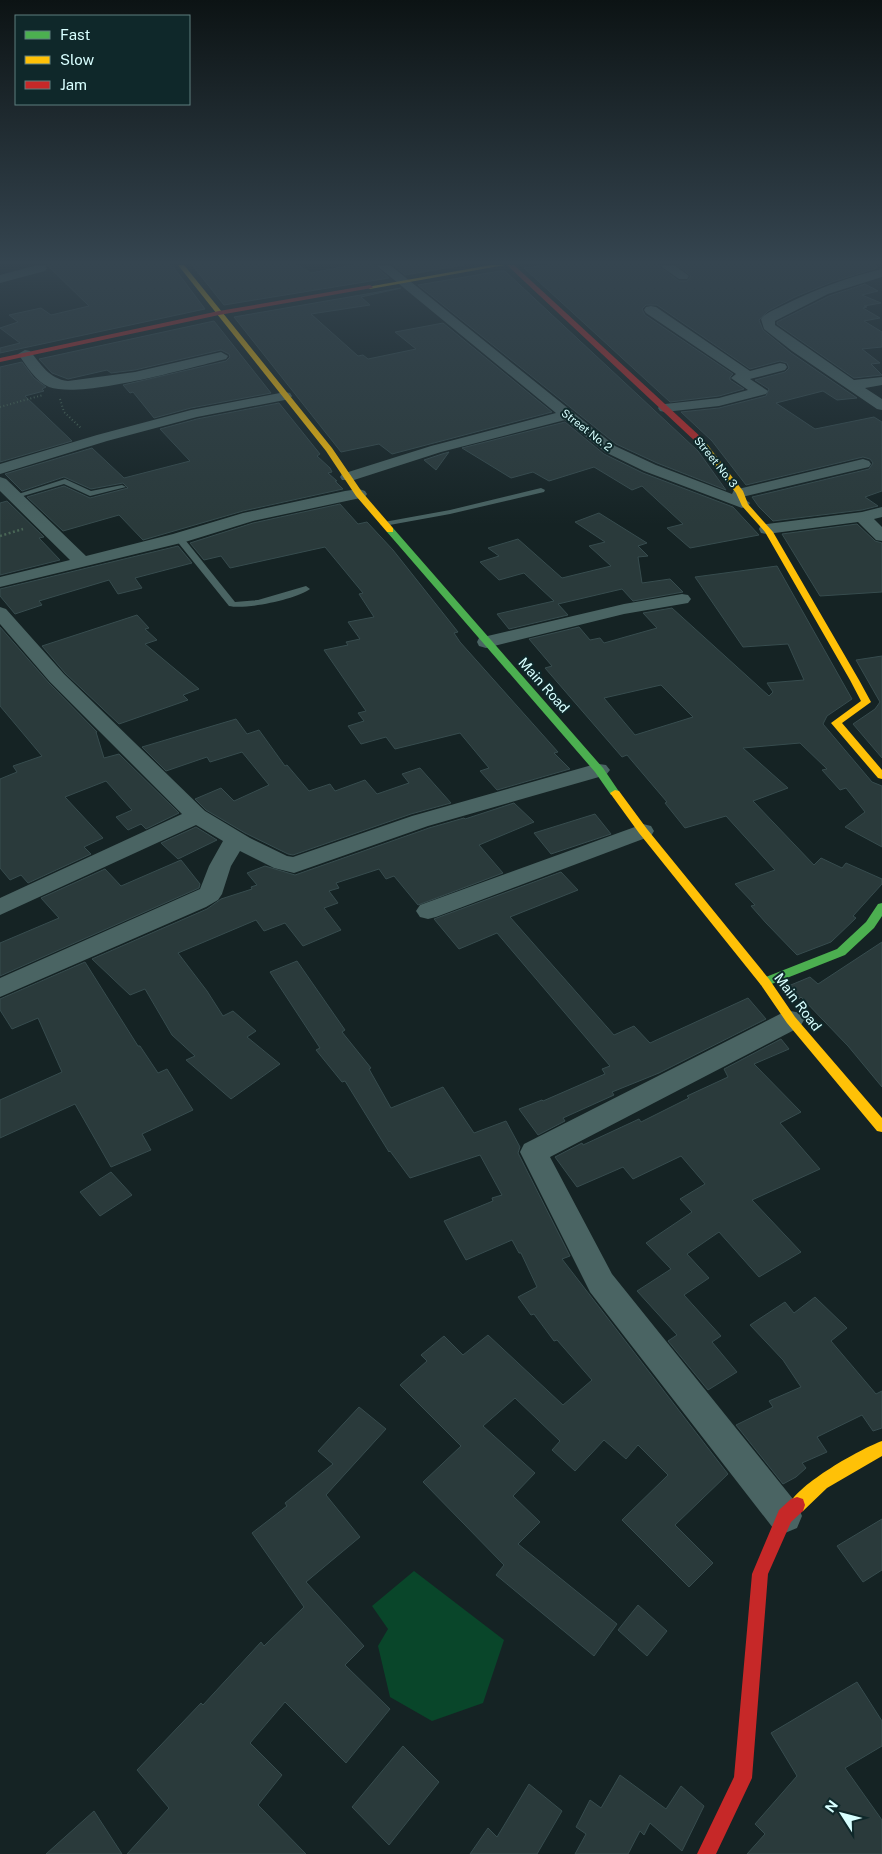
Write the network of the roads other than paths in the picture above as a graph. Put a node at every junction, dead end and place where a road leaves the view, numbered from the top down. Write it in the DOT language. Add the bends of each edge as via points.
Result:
graph roads {
  1 [pos="37,352"];
  2 [pos="249,352"];
  3 [pos="489,352"];
  4 [pos="604,352"];
  5 [pos="712,352"];
  6 [pos="802,352"];
  7 [pos="25,354"];
  8 [pos="221,356"];
  9 [pos="0,360"];
  10 [pos="780,367"];
  11 [pos="747,375"];
  12 [pos="882,381"];
  13 [pos="851,385"];
  14 [pos="284,396"];
  15 [pos="882,406"];
  16 [pos="665,408"];
  17 [pos="568,415"];
  18 [pos="863,464"];
  19 [pos="0,469"];
  20 [pos="348,477"];
  21 [pos="0,482"];
  22 [pos="122,487"];
  23 [pos="541,490"];
  24 [pos="359,494"];
  25 [pos="741,498"];
  26 [pos="7,499"];
  27 [pos="882,512"];
  28 [pos="862,517"];
  29 [pos="384,524"];
  30 [pos="767,529"];
  31 [pos="882,536"];
  32 [pos="179,538"];
  33 [pos="81,561"];
  34 [pos="0,582"];
  35 [pos="306,589"];
  36 [pos="682,599"];
  37 [pos="0,613"];
  38 [pos="486,642"];
  39 [pos="866,702"];
  40 [pos="876,711"];
  41 [pos="599,770"];
  42 [pos="882,776"];
  43 [pos="197,816"];
  44 [pos="643,831"];
  45 [pos="235,839"];
  46 [pos="0,907"];
  47 [pos="428,911"];
  48 [pos="878,917"];
  49 [pos="765,982"];
  50 [pos="0,988"];
  51 [pos="791,1020"];
  52 [pos="882,1127"];
  53 [pos="882,1448"];
  54 [pos="785,1516"];
  55 [pos="706,1854"];
  1 -- 7 [label="street"];
  2 -- 14 [label="street, Main Road"];
  3 -- 17 [label="street, Street No. 2"];
  4 -- 16 [label="street, Street No. 3"];
  5 -- 11 [label="street"];
  6 -- 13 [label="street"];
  7 -- 8 [label="street" via="50,382 62,386 116,379"];
  7 -- 9 [label="street"];
  10 -- 11 [label="street"];
  11 -- 16 [label="street" via="738,378 761,391 718,402"];
  12 -- 13 [label="street"];
  13 -- 15 [label="street"];
  14 -- 19 [label="street" via="196,413"];
  14 -- 20 [label="street, Main Road"];
  16 -- 25 [label="street, Street No. 3" via="705,446"];
  17 -- 20 [label="street" via="436,449"];
  17 -- 25 [label="street, Street No. 2" via="610,449 630,460"];
  18 -- 25 [label="street"];
  20 -- 24 [label="street, Main Road"];
  21 -- 26 [label="street"];
  22 -- 26 [label="lane" via="90,494 65,481"];
  23 -- 29 [label="lane"];
  24 -- 29 [label="street, Main Road"];
  24 -- 32 [label="street" via="249,517"];
  25 -- 30 [label="street, Street No. 3"];
  26 -- 33 [label="street" via="41,524"];
  27 -- 28 [label="street"];
  28 -- 30 [label="street"];
  28 -- 31 [label="street"];
  29 -- 38 [label="street, Main Road"];
  30 -- 39 [label="street, Street No. 3"];
  32 -- 33 [label="street"];
  32 -- 35 [label="lane" via="232,604"];
  33 -- 34 [label="street"];
  36 -- 38 [label="street" via="624,609"];
  37 -- 43 [label="street" via="58,678"];
  38 -- 41 [label="street, Main Road"];
  39 -- 40 [label="street, Street No. 3"];
  39 -- 42 [label="street" via="836,723"];
  41 -- 44 [label="street, Main Road"];
  41 -- 45 [label="street" via="420,821 294,865 282,863"];
  43 -- 45 [label="street"];
  43 -- 46 [label="street"];
  44 -- 47 [label="street"];
  44 -- 49 [label="street, Main Road"];
  45 -- 50 [label="street" via="210,894"];
  48 -- 49 [label="street" via="841,952"];
  49 -- 51 [label="street, Main Road"];
  51 -- 52 [label="street, Main Road"];
  51 -- 54 [label="street" via="534,1152 601,1283"];
  53 -- 54 [label="street" via="821,1483"];
  54 -- 55 [label="street" via="760,1574 743,1778"];
}
